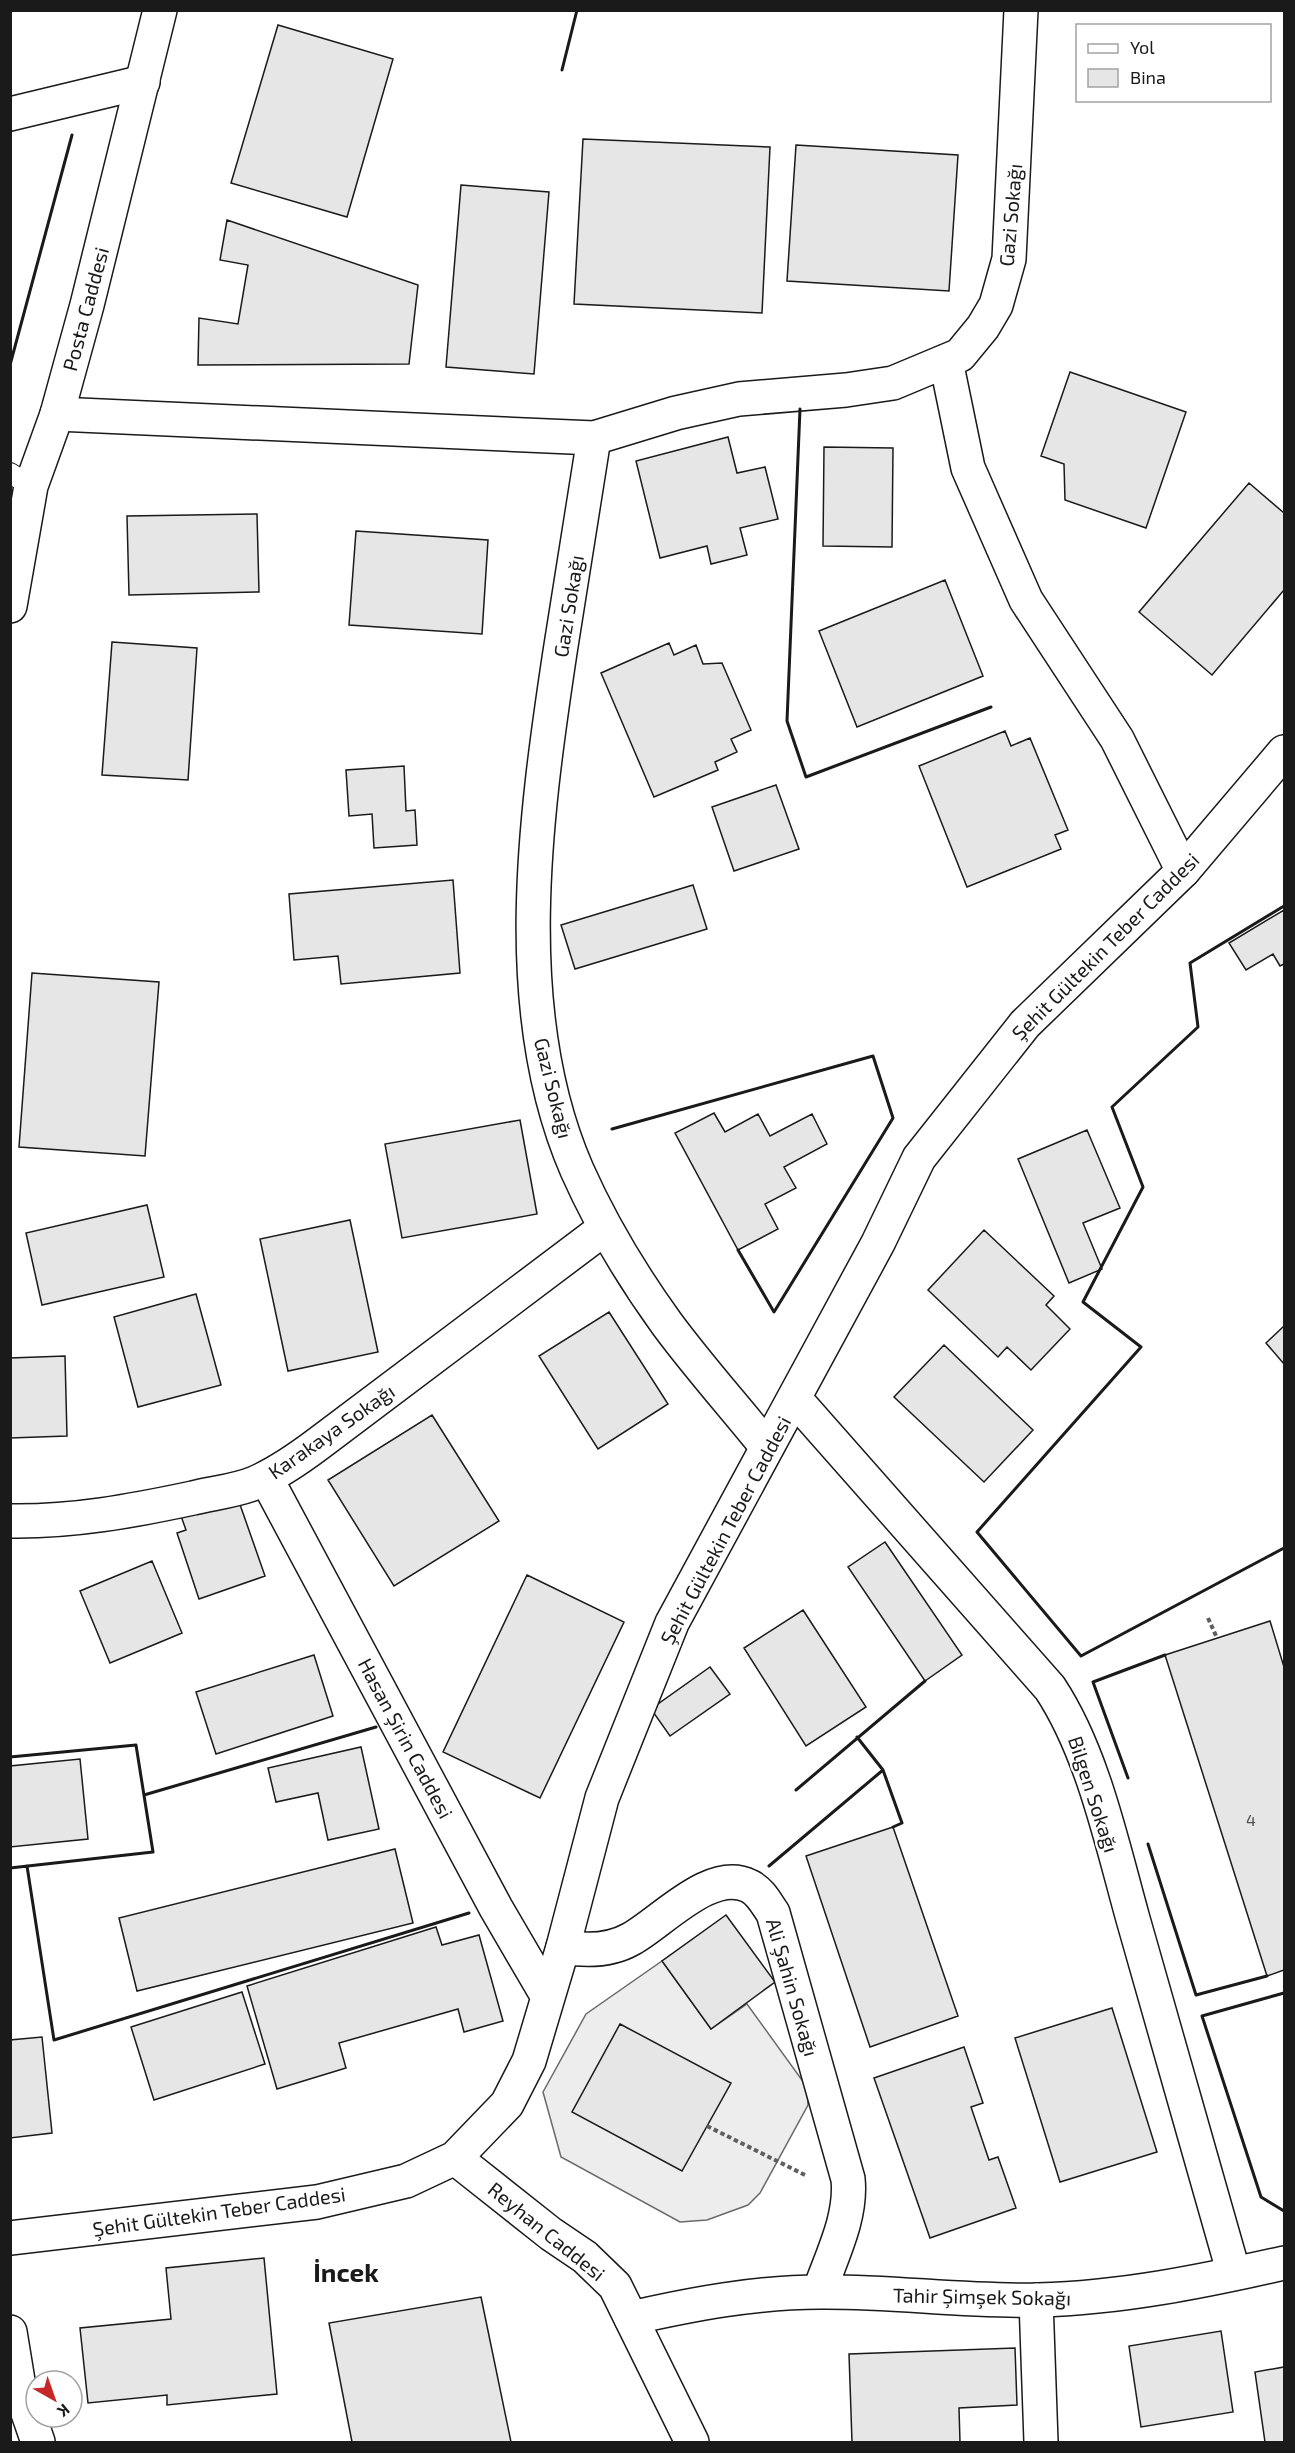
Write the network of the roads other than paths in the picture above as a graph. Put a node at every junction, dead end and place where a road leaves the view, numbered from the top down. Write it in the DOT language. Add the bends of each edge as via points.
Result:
graph roads {
  1 [pos="160,10"];
  2 [pos="1021,10"];
  3 [pos="143,82"];
  4 [pos="10,114"];
  5 [pos="946,361"];
  6 [pos="57,414"];
  7 [pos="594,438"];
  8 [pos="21,480"];
  9 [pos="10,606"];
  10 [pos="1284,752"];
  11 [pos="1183,871"];
  12 [pos="605,1228"];
  13 [pos="795,1399"];
  14 [pos="766,1446"];
  15 [pos="266,1478"];
  16 [pos="10,1521"];
  17 [pos="563,1947"];
  18 [pos="548,1997"];
  19 [pos="455,2158"];
  20 [pos="10,2238"];
  21 [pos="1284,2263"];
  22 [pos="1234,2274"];
  23 [pos="819,2292"];
  24 [pos="1036,2300"];
  25 [pos="631,2318"];
  26 [pos="10,2332"];
  27 [pos="38,2442"];
  28 [pos="692,2442"];
  29 [pos="1041,2442"];
  1 -- 3 [label="street, Posta Caddesi"];
  2 -- 5 [label="street, Gazi Sokağı" via="1009,259 996,305 983,327 960,355"];
  3 -- 4 [label="street"];
  3 -- 6 [label="street, Posta Caddesi"];
  5 -- 7 [label="street, Gazi Sokağı" via="893,383 739,399"];
  5 -- 11 [label="street" via="968,468 1026,600 1117,739"];
  6 -- 7 [label="street"];
  6 -- 8 [label="street, Posta Caddesi"];
  7 -- 12 [label="street, Gazi Sokağı" via="546,744 535,850 534,951 538,1023 555,1107"];
  8 -- 9 [label="street, Posta Caddesi"];
  10 -- 11 [label="street, Şehit Gültekin Teber Caddesi"];
  11 -- 13 [label="street, Şehit Gültekin Teber Caddesi" via="1025,1024 919,1158"];
  12 -- 14 [label="street, Gazi Sokağı" via="667,1324"];
  12 -- 15 [label="street, Karakaya Sokağı" via="318,1444"];
  13 -- 14 [label="street, Şehit Gültekin Teber Caddesi"];
  13 -- 22 [label="street, Bilgen Sokağı" via="1064,1708 1108,1833"];
  14 -- 17 [label="street, Şehit Gültekin Teber Caddesi" via="667,1634 602,1798"];
  15 -- 16 [label="street, Karakaya Sokağı" via="211,1494 106,1515"];
  15 -- 18 [label="street, Hasan Şirin Caddesi" via="496,1908"];
  17 -- 18 [label="street, Şehit Gültekin Teber Caddesi"];
  17 -- 23 [label="street, Ali Şahin Sokağı" via="606,1948 630,1940 707,1887 722,1882 748,1886 761,1896 773,1913 848,2179 848,2211"];
  18 -- 19 [label="street, Şehit Gültekin Teber Caddesi" via="529,2061 507,2104"];
  19 -- 20 [label="street, Şehit Gültekin Teber Caddesi" via="406,2181 317,2202"];
  19 -- 25 [label="street, Reyhan Caddesi" via="585,2258 615,2286"];
  21 -- 22 [label="street, Tahir Şimşek Sokağı"];
  22 -- 24 [label="street, Tahir Şimşek Sokağı" via="1113,2295"];
  23 -- 24 [label="street, Tahir Şimşek Sokağı"];
  23 -- 25 [label="street, Tahir Şimşek Sokağı" via="719,2299"];
  24 -- 29 [label="street"];
  25 -- 28 [label="street, Reyhan Caddesi"];
  26 -- 27 [label="street" via="19,2387"];
}
